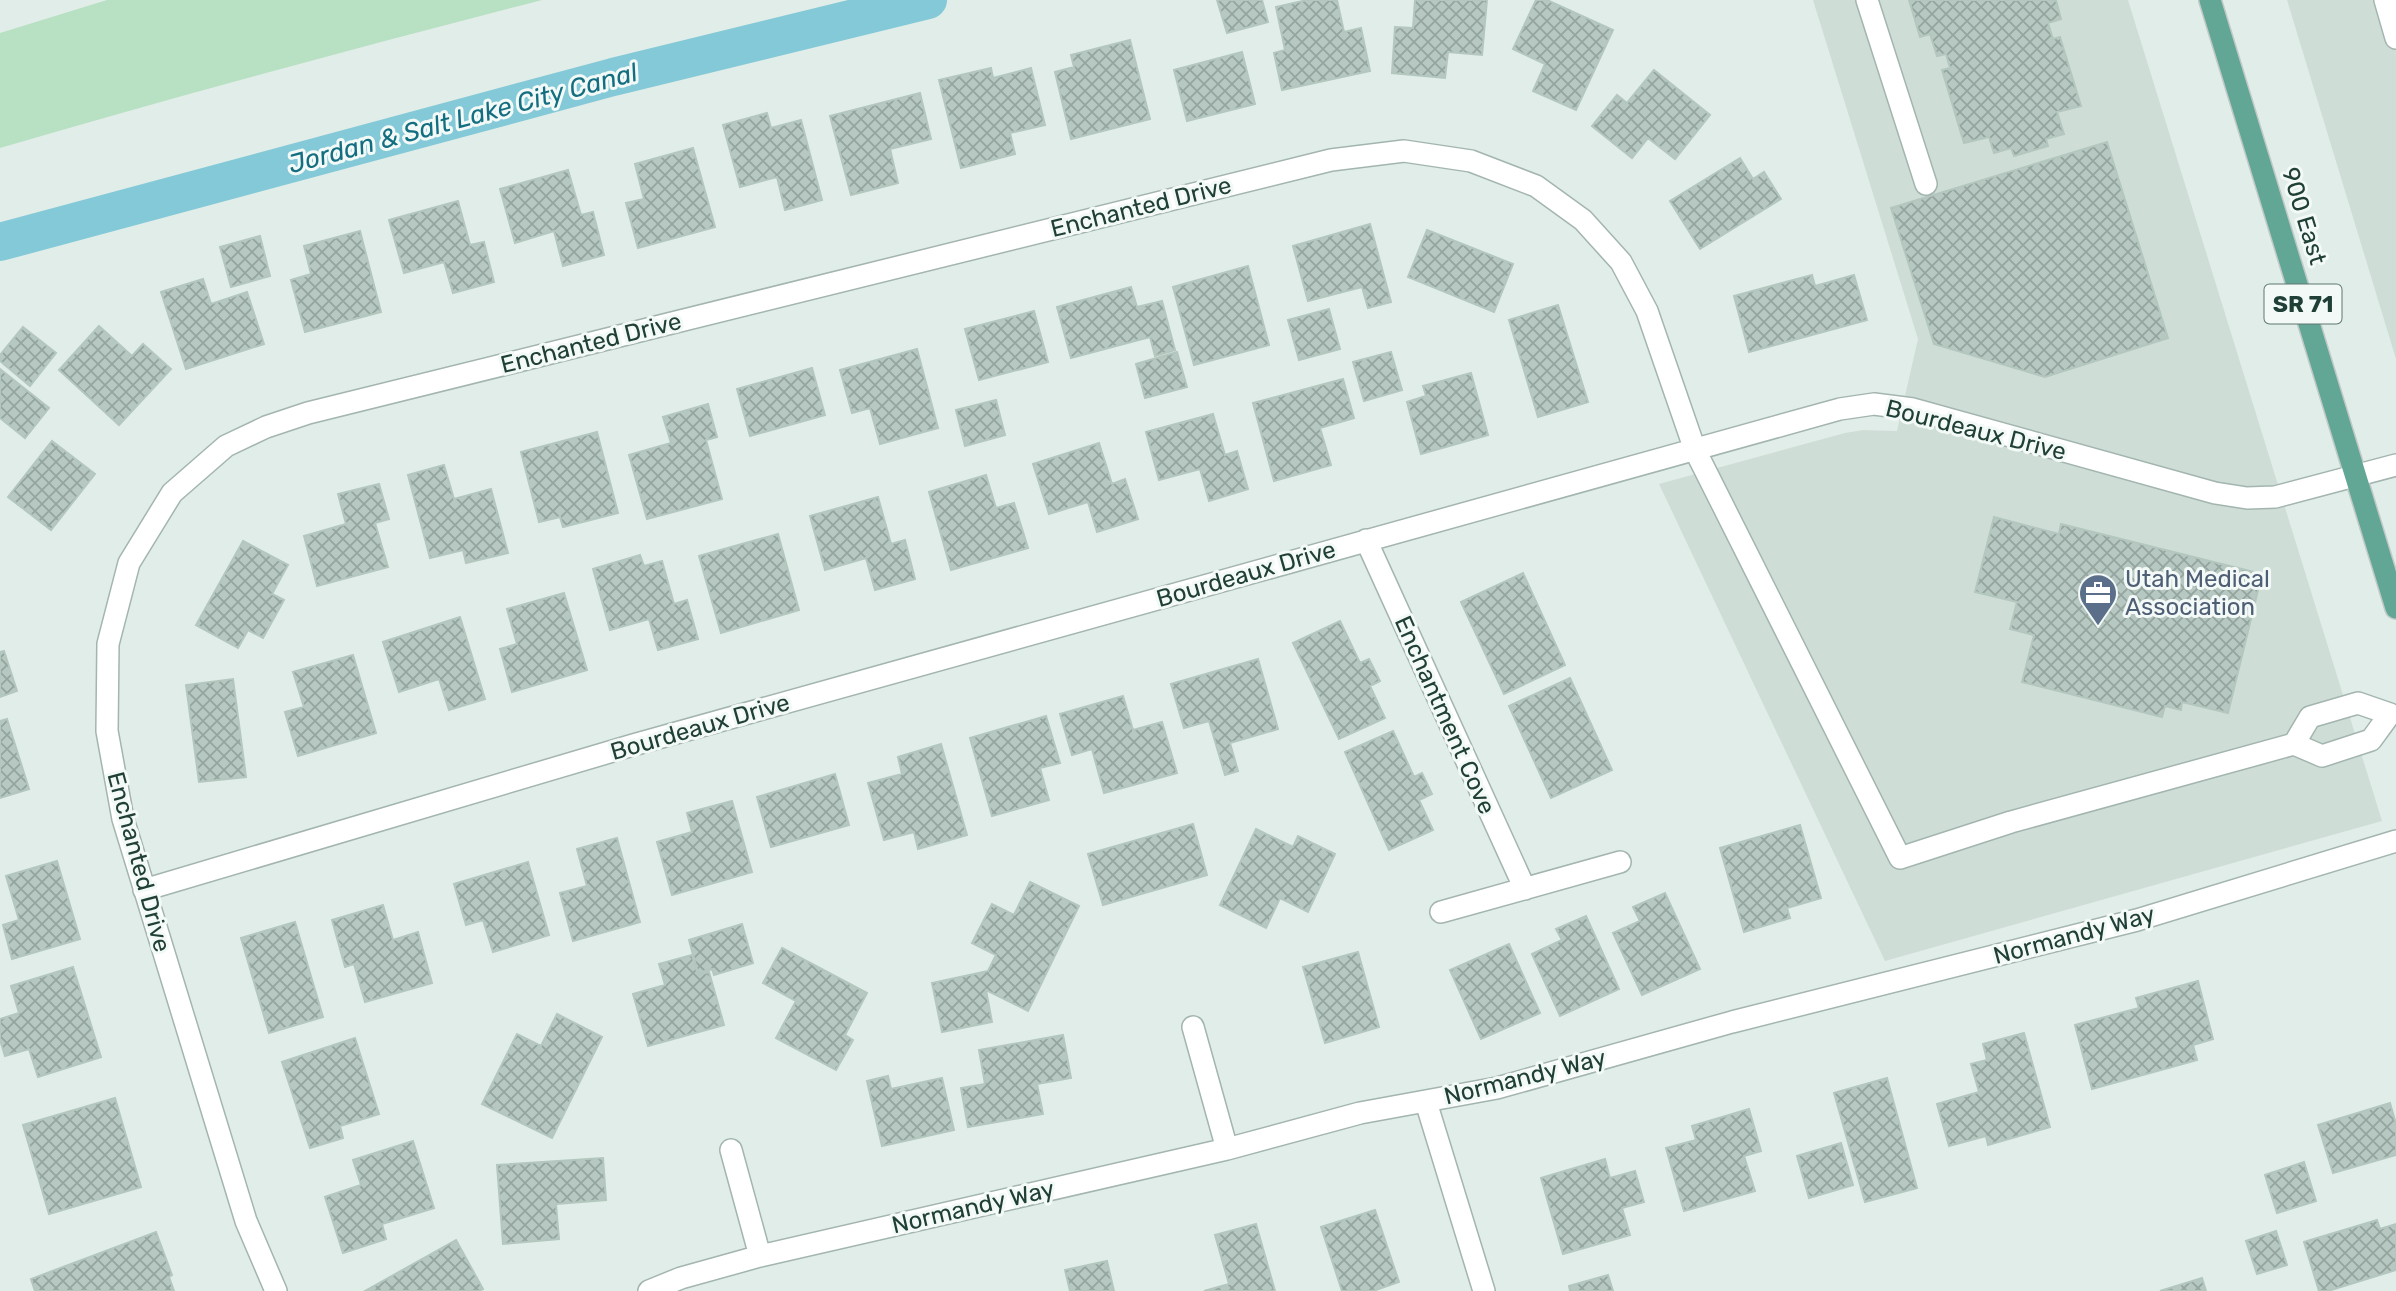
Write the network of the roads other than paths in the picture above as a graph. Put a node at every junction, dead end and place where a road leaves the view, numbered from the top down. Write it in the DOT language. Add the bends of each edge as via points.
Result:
graph roads {
  1 [pos="1867,0"];
  2 [pos="2210,0"];
  3 [pos="2385,0"];
  4 [pos="2396,38"];
  5 [pos="1926,184"];
  6 [pos="1695,450"];
  7 [pos="2396,465"];
  8 [pos="2356,476"];
  9 [pos="1366,540"];
  10 [pos="2396,608"];
  11 [pos="2393,712"];
  12 [pos="2294,744"];
  13 [pos="2396,841"];
  14 [pos="1620,862"];
  15 [pos="1525,889"];
  16 [pos="144,890"];
  17 [pos="1441,912"];
  18 [pos="1193,1027"];
  19 [pos="1426,1102"];
  20 [pos="1227,1149"];
  21 [pos="731,1150"];
  22 [pos="760,1256"];
  23 [pos="276,1291"];
  24 [pos="649,1291"];
  25 [pos="1484,1291"];
  1 -- 5 [label="street"];
  2 -- 8 [label="main road, 900 East / SR 71"];
  3 -- 4 [label="street"];
  6 -- 8 [label="street, Bourdeaux Drive" via="1840,409 1874,404 1913,409 2226,495 2275,497"];
  6 -- 9 [label="street, Bourdeaux Drive"];
  6 -- 12 [label="street, Enchanted Drive" via="1900,858 2011,822"];
  6 -- 16 [label="street, Enchanted Drive" via="1647,311 1621,262 1583,220 1536,186 1471,161 1404,151 1331,160 308,413 226,446 172,493 129,563 108,645 107,731 123,819"];
  7 -- 8 [label="street, Bourdeaux Drive"];
  8 -- 10 [label="main road, 900 East / SR 71"];
  9 -- 15 [label="street, Enchantment Cove"];
  9 -- 16 [label="street, Bourdeaux Drive" via="646,741"];
  11 -- 12 [label="street" via="2358,704 2310,717"];
  11 -- 12 [label="street" via="2371,740 2333,753 2322,756"];
  13 -- 19 [label="street, Normandy Way" via="2137,920 1497,1088"];
  14 -- 15 [label="street"];
  15 -- 17 [label="street"];
  16 -- 23 [label="street, Enchanted Drive" via="246,1222"];
  18 -- 20 [label="street"];
  19 -- 20 [label="street, Normandy Way" via="1360,1113"];
  19 -- 25 [label="street"];
  20 -- 22 [label="street, Normandy Way"];
  21 -- 22 [label="street"];
  22 -- 24 [label="street, Normandy Way"];
}
